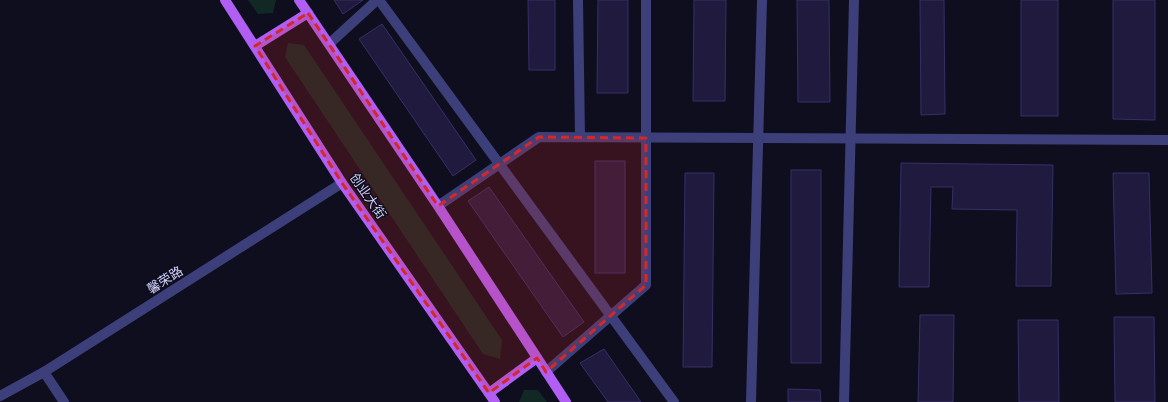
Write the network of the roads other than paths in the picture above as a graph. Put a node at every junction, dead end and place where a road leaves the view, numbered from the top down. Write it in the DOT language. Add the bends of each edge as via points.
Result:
graph roads {
  1 [pos="225,0"];
  2 [pos="299,0"];
  3 [pos="378,0"];
  4 [pos="578,0"];
  5 [pos="646,0"];
  6 [pos="762,0"];
  7 [pos="854,0"];
  8 [pos="308,13"];
  9 [pos="329,44"];
  10 [pos="255,46"];
  11 [pos="580,137"];
  12 [pos="646,138"];
  13 [pos="758,138"];
  14 [pos="851,138"];
  15 [pos="1168,140"];
  16 [pos="499,164"];
  17 [pos="342,183"];
  18 [pos="438,206"];
  19 [pos="610,316"];
  20 [pos="537,358"];
  21 [pos="44,372"];
  22 [pos="546,372"];
  23 [pos="0,396"];
  24 [pos="492,398"];
  25 [pos="64,402"];
  26 [pos="566,402"];
  27 [pos="674,402"];
  28 [pos="750,402"];
  29 [pos="844,402"];
  1 -- 10 [label="main road, 创业大街"];
  2 -- 8 [label="main road"];
  3 -- 9 [label="street"];
  3 -- 16 [label="street"];
  4 -- 11 [label="street"];
  5 -- 12 [label="street"];
  6 -- 13 [label="street"];
  7 -- 14 [label="street"];
  8 -- 9 [label="main road"];
  8 -- 10 [label="main road"];
  9 -- 18 [label="main road"];
  10 -- 17 [label="main road, 创业大街"];
  11 -- 12 [label="street"];
  11 -- 16 [label="street" via="539,137"];
  12 -- 13 [label="street"];
  12 -- 19 [label="street" via="646,285"];
  13 -- 14 [label="street"];
  13 -- 28 [label="street"];
  14 -- 15 [label="street"];
  14 -- 29 [label="street"];
  16 -- 18 [label="street"];
  16 -- 19 [label="street"];
  17 -- 21 [label="street, 馨荣路"];
  17 -- 24 [label="main road, 创业大街"];
  18 -- 20 [label="main road"];
  19 -- 22 [label="street"];
  19 -- 27 [label="street"];
  20 -- 22 [label="main road"];
  20 -- 24 [label="main road"];
  21 -- 23 [label="street, 馨荣路"];
  21 -- 25 [label="street"];
  22 -- 26 [label="main road"];
}
